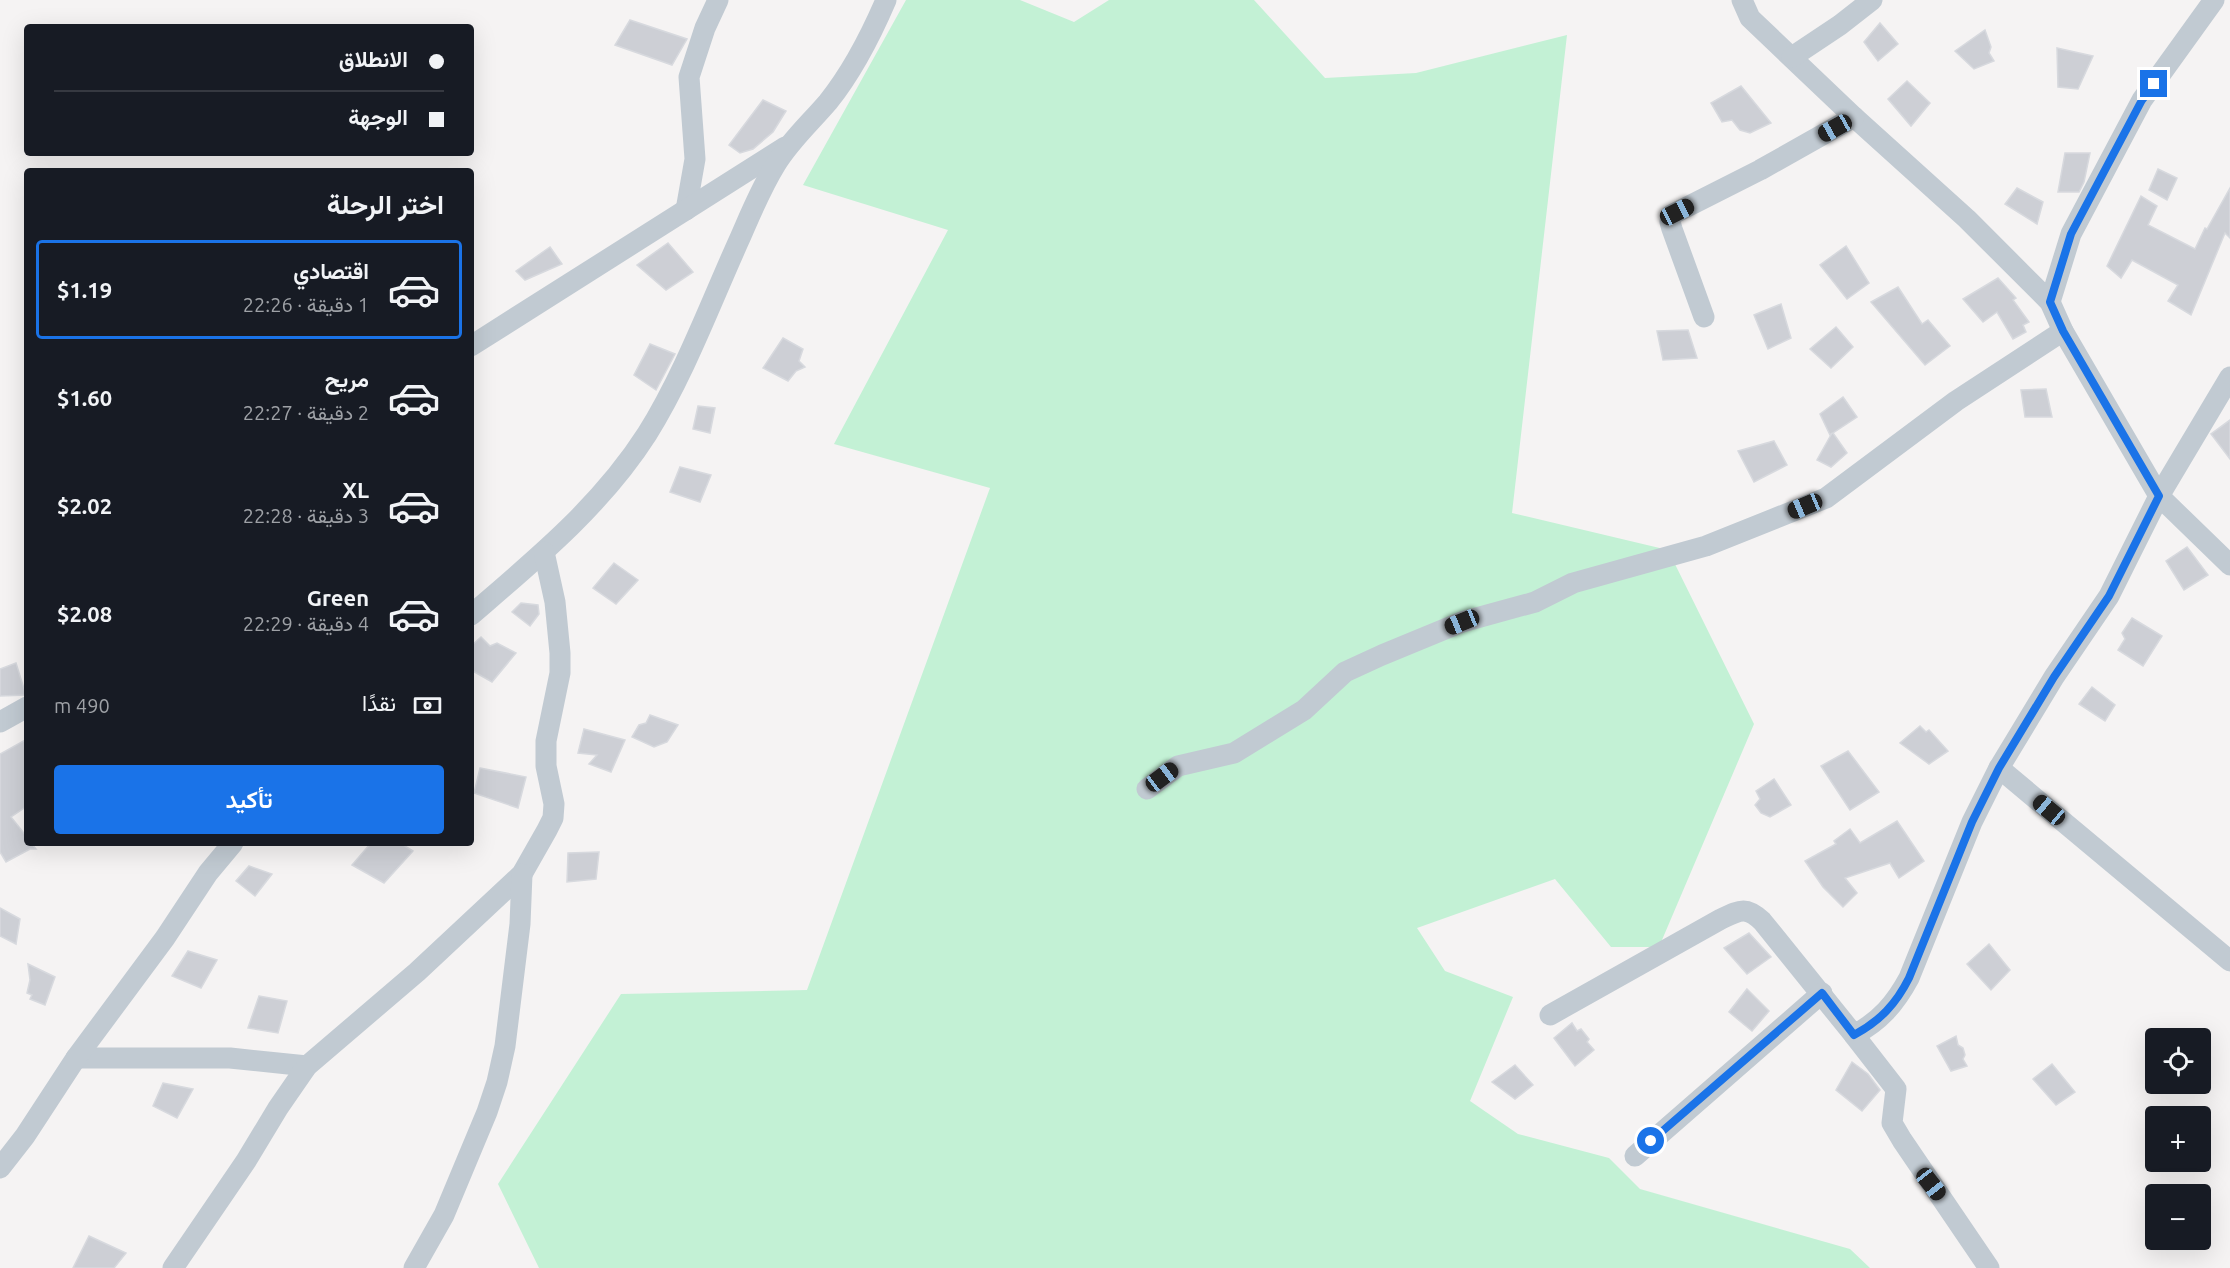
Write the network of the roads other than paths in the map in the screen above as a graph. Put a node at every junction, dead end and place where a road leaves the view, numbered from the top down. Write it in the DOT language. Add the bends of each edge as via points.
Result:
graph roads {
  1 [pos="718,0"];
  2 [pos="886,0"];
  3 [pos="1742,0"];
  4 [pos="1872,0"];
  5 [pos="2214,0"];
  6 [pos="1792,57"];
  7 [pos="1854,117"];
  8 [pos="791,143"];
  9 [pos="686,210"];
  10 [pos="2050,302"];
  11 [pos="1704,317"];
  12 [pos="2063,331"];
  13 [pos="474,344"];
  14 [pos="2230,377"];
  15 [pos="2159,496"];
  16 [pos="544,552"];
  17 [pos="2230,565"];
  18 [pos="474,612"];
  19 [pos="24,709"];
  20 [pos="0,722"];
  21 [pos="1999,768"];
  22 [pos="1147,789"];
  23 [pos="230,846"];
  24 [pos="522,874"];
  25 [pos="2230,961"];
  26 [pos="1822,993"];
  27 [pos="1550,1015"];
  28 [pos="1854,1035"];
  29 [pos="76,1058"];
  30 [pos="307,1066"];
  31 [pos="1635,1156"];
  32 [pos="0,1168"];
  33 [pos="173,1268"];
  34 [pos="414,1268"];
  35 [pos="1989,1268"];
  1 -- 9 [label="street" via="689,77 695,159"];
  2 -- 8 [label="street" via="848,72"];
  3 -- 6 [label="street" via="1750,18"];
  4 -- 6 [label="street"];
  5 -- 10 [label="street" via="2142,100 2071,234"];
  6 -- 7 [label="street"];
  7 -- 10 [label="street" via="1967,219"];
  7 -- 11 [label="street" via="1671,215 1672,230"];
  8 -- 9 [label="street"];
  8 -- 16 [label="street" via="760,192 676,380 647,433 604,491"];
  9 -- 13 [label="street"];
  10 -- 12 [label="street"];
  12 -- 15 [label="street"];
  12 -- 22 [label="street" via="1956,401 1826,498 1706,546 1573,583 1535,602 1462,622 1382,655 1345,672 1304,710 1234,753 1178,766"];
  14 -- 15 [label="street"];
  15 -- 17 [label="street"];
  15 -- 21 [label="street" via="2109,596"];
  16 -- 18 [label="street"];
  16 -- 24 [label="street" via="555,602 560,653 560,673 546,741 553,818"];
  19 -- 20 [label="street"];
  21 -- 25 [label="street"];
  21 -- 28 [label="street" via="1972,822 1899,996 1879,1019"];
  23 -- 29 [label="street"];
  24 -- 30 [label="street" via="417,972"];
  24 -- 34 [label="street" via="520,924 497,1082 444,1215"];
  26 -- 27 [label="street" via="1762,921 1750,911 1737,911"];
  26 -- 28 [label="street"];
  26 -- 31 [label="street"];
  28 -- 35 [label="street" via="1896,1089 1892,1123"];
  29 -- 30 [label="street" via="230,1058"];
  29 -- 32 [label="street"];
  30 -- 33 [label="street"];
}
